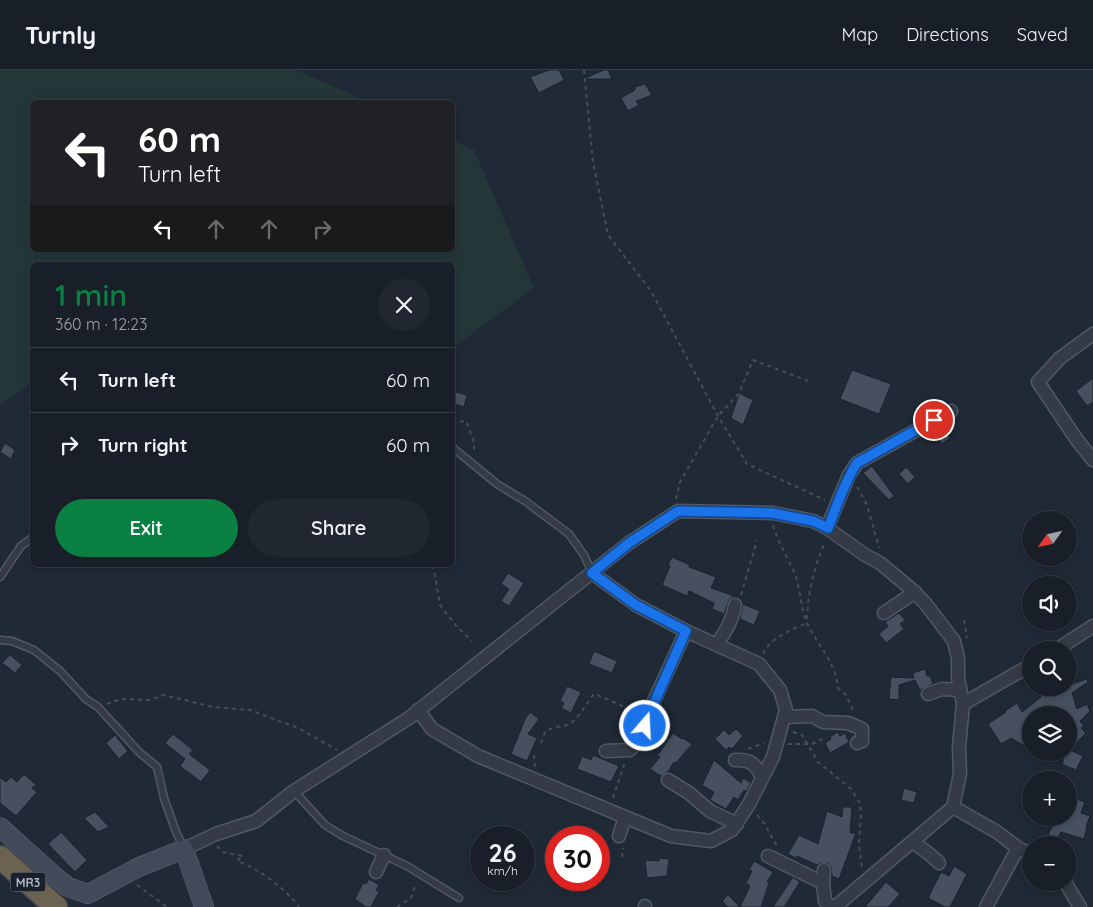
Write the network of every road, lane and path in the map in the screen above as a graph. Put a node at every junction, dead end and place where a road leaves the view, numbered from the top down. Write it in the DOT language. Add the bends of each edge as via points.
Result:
graph roads {
  1 [pos="584,70"];
  2 [pos="1093,334"];
  3 [pos="808,381"];
  4 [pos="951,411"];
  5 [pos="718,416"];
  6 [pos="455,422"];
  7 [pos="455,449"];
  8 [pos="1093,460"];
  9 [pos="473,463"];
  10 [pos="849,475"];
  11 [pos="837,506"];
  12 [pos="772,513"];
  13 [pos="672,515"];
  14 [pos="830,530"];
  15 [pos="30,539"];
  16 [pos="756,540"];
  17 [pos="880,563"];
  18 [pos="433,567"];
  19 [pos="592,573"];
  20 [pos="0,577"];
  21 [pos="914,592"];
  22 [pos="734,607"];
  23 [pos="884,613"];
  24 [pos="807,623"];
  25 [pos="1093,626"];
  26 [pos="686,631"];
  27 [pos="0,640"];
  28 [pos="472,641"];
  29 [pos="1070,641"];
  30 [pos="717,644"];
  31 [pos="760,664"];
  32 [pos="1022,670"];
  33 [pos="960,690"];
  34 [pos="928,694"];
  35 [pos="963,704"];
  36 [pos="98,707"];
  37 [pos="418,710"];
  38 [pos="649,714"];
  39 [pos="783,722"];
  40 [pos="856,727"];
  41 [pos="822,739"];
  42 [pos="541,743"];
  43 [pos="857,743"];
  44 [pos="776,744"];
  45 [pos="808,745"];
  46 [pos="746,749"];
  47 [pos="628,750"];
  48 [pos="606,751"];
  49 [pos="348,757"];
  50 [pos="735,760"];
  51 [pos="762,778"];
  52 [pos="668,780"];
  53 [pos="294,791"];
  54 [pos="954,807"];
  55 [pos="609,810"];
  56 [pos="740,814"];
  57 [pos="625,817"];
  58 [pos="0,827"];
  59 [pos="619,836"];
  60 [pos="207,838"];
  61 [pos="913,842"];
  62 [pos="1018,848"];
  63 [pos="184,849"];
  64 [pos="1022,850"];
  65 [pos="384,855"];
  66 [pos="0,857"];
  67 [pos="772,859"];
  68 [pos="940,863"];
  69 [pos="376,872"];
  70 [pos="420,874"];
  71 [pos="123,876"];
  72 [pos="0,877"];
  73 [pos="863,885"];
  74 [pos="1071,891"];
  75 [pos="459,898"];
  76 [pos="1093,901"];
  77 [pos="835,906"];
  78 [pos="1080,906"];
  79 [pos="34,907"];
  80 [pos="56,907"];
  81 [pos="168,907"];
  82 [pos="204,907"];
  83 [pos="299,907"];
  84 [pos="397,907"];
  85 [pos="853,907"];
  86 [pos="986,907"];
  1 -- 5 [label="path" via="594,162 608,235 651,291"];
  2 -- 8 [label="street" via="1060,358 1038,382"];
  3 -- 5 [label="path" via="753,360 739,393"];
  4 -- 10 [label="street" via="857,463"];
  5 -- 11 [label="path" via="747,464"];
  5 -- 13 [label="path" via="680,482"];
  6 -- 9 [label="path" via="466,421 474,442"];
  7 -- 9 [label="lane"];
  9 -- 19 [label="lane" via="569,534"];
  10 -- 11 [label="street"];
  10 -- 17 [label="path" via="866,505 878,542"];
  11 -- 14 [label="street"];
  12 -- 13 [label="street" via="678,511"];
  12 -- 14 [label="street" via="813,521"];
  12 -- 24 [label="path" via="776,535 794,573"];
  13 -- 19 [label="street" via="629,543"];
  14 -- 17 [label="street"];
  14 -- 24 [label="path" via="815,567 808,598"];
  15 -- 20 [label="lane" via="21,546"];
  16 -- 22 [label="path" via="743,590"];
  17 -- 21 [label="street"];
  18 -- 28 [label="path" via="440,605"];
  19 -- 26 [label="street" via="636,605"];
  19 -- 37 [label="street"];
  21 -- 23 [label="street"];
  21 -- 33 [label="street" via="954,641"];
  22 -- 30 [label="street" via="727,629"];
  24 -- 31 [label="path" via="775,640 765,649"];
  24 -- 40 [label="path" via="826,653 838,688 855,714"];
  25 -- 29 [label="street"];
  26 -- 30 [label="street"];
  26 -- 38 [label="street"];
  27 -- 36 [label="lane" via="34,650"];
  30 -- 31 [label="street"];
  31 -- 39 [label="street" via="780,690 786,710"];
  32 -- 35 [label="street"];
  33 -- 34 [label="street" via="942,689"];
  33 -- 35 [label="street"];
  35 -- 54 [label="street" via="960,774"];
  36 -- 49 [label="path" via="121,699 149,700 164,695 213,707 250,710 298,728"];
  36 -- 63 [label="lane" via="157,767 164,798"];
  37 -- 49 [label="street"];
  37 -- 55 [label="street" via="432,729 478,756"];
  38 -- 42 [label="path" via="594,694 571,723 552,727 545,732"];
  38 -- 47 [label="street" via="641,739"];
  39 -- 40 [label="street" via="812,716 823,722 848,723"];
  39 -- 44 [label="street"];
  39 -- 45 [label="path" via="802,735"];
  40 -- 43 [label="street" via="862,729 862,741"];
  41 -- 45 [label="path"];
  44 -- 45 [label="path"];
  44 -- 46 [label="path" via="763,743"];
  44 -- 51 [label="street"];
  45 -- 73 [label="path" via="818,762 851,789 860,803"];
  47 -- 48 [label="street"];
  47 -- 55 [label="path"];
  49 -- 53 [label="street"];
  50 -- 51 [label="street" via="744,759 758,767"];
  51 -- 56 [label="street"];
  52 -- 56 [label="street" via="710,811"];
  53 -- 60 [label="street" via="256,821"];
  53 -- 65 [label="lane" via="325,825"];
  54 -- 61 [label="street"];
  54 -- 62 [label="street"];
  55 -- 57 [label="street"];
  56 -- 57 [label="street" via="732,830 711,842 671,836"];
  56 -- 67 [label="path" via="760,817 778,845"];
  57 -- 59 [label="street"];
  58 -- 71 [label="street" via="68,887 88,894"];
  60 -- 63 [label="street"];
  60 -- 83 [label="path" via="223,852 243,856 237,861 276,884"];
  61 -- 68 [label="street"];
  61 -- 73 [label="street"];
  62 -- 64 [label="street"];
  62 -- 86 [label="street"];
  63 -- 71 [label="street"];
  63 -- 82 [label="street"];
  65 -- 69 [label="street"];
  65 -- 70 [label="lane"];
  66 -- 80 [label="highway, MR3"];
  67 -- 77 [label="street" via="806,879 824,877 825,901"];
  70 -- 75 [label="lane"];
  70 -- 84 [label="path" via="410,898"];
  71 -- 81 [label="path"];
  72 -- 79 [label="highway, MR3"];
  73 -- 77 [label="street"];
  74 -- 78 [label="street"];
  76 -- 78 [label="street"];
  77 -- 85 [label="street" via="846,903"];
}
